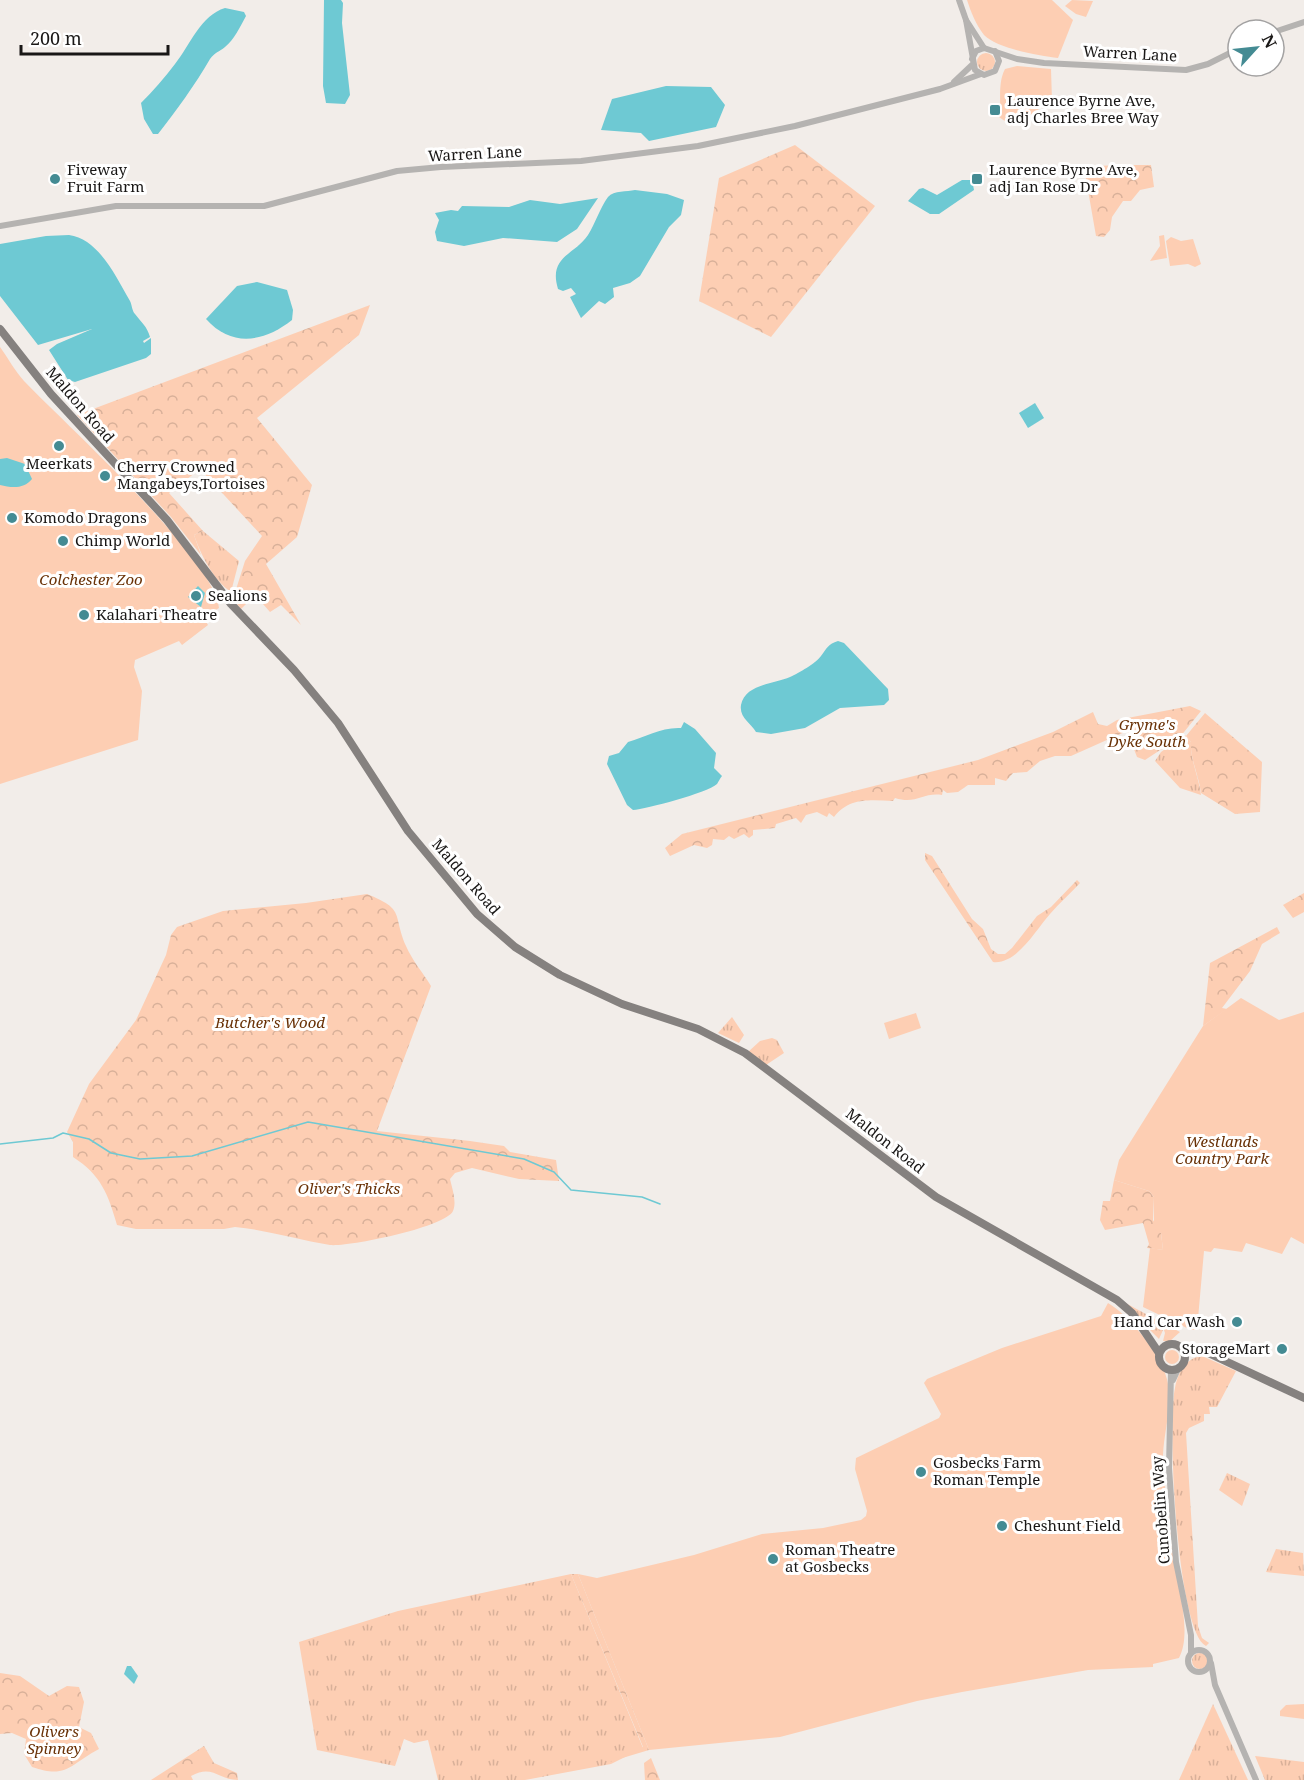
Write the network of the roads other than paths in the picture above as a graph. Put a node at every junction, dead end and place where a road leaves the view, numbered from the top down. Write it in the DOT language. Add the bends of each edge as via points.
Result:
graph roads {
  1 [pos="959,0"];
  2 [pos="966,20"];
  3 [pos="1304,22"];
  4 [pos="1286,28"];
  5 [pos="984,48"];
  6 [pos="995,51"];
  7 [pos="1226,55"];
  8 [pos="1017,58"];
  9 [pos="972,62"];
  10 [pos="998,67"];
  11 [pos="981,74"];
  12 [pos="949,86"];
  13 [pos="0,226"];
  14 [pos="0,329"];
  15 [pos="1145,1331"];
  16 [pos="1165,1345"];
  17 [pos="1182,1348"];
  18 [pos="1159,1353"];
  19 [pos="1210,1354"];
  20 [pos="1185,1359"];
  21 [pos="1174,1369"];
  22 [pos="1304,1398"];
  23 [pos="1191,1635"];
  24 [pos="1201,1649"];
  25 [pos="1191,1653"];
  26 [pos="1210,1663"];
  27 [pos="1200,1672"];
  28 [pos="1215,1685"];
  29 [pos="1256,1780"];
  1 -- 2 [label="street"];
  2 -- 5 [label="street"];
  2 -- 9 [label="street"];
  3 -- 4 [label="street"];
  5 -- 6 [label="street, Warren Lane"];
  5 -- 9 [label="street, Warren Lane" via="976,51"];
  6 -- 8 [label="street, Warren Lane"];
  6 -- 10 [label="street"];
  7 -- 8 [label="street, Warren Lane" via="1186,70 1058,64"];
  8 -- 10 [label="street, Warren Lane"];
  9 -- 11 [label="street"];
  9 -- 12 [label="street, Warren Lane"];
  10 -- 11 [label="street, Warren Lane" via="990,74"];
  11 -- 12 [label="street, Warren Lane"];
  12 -- 13 [label="street, Warren Lane" via="766,133 687,147 581,161 397,171 264,206 116,206"];
  14 -- 15 [label="main road, Maldon Road" via="51,394 167,520 231,604 338,723 408,831 477,914 515,947 560,975 622,1004 698,1029 746,1053 936,1197 1117,1300"];
  15 -- 16 [label="main road, Maldon Road"];
  15 -- 18 [label="main road, Maldon Road"];
  16 -- 17 [label="main road"];
  16 -- 18 [label="main road"];
  17 -- 19 [label="main road"];
  17 -- 20 [label="main road"];
  18 -- 21 [label="main road" via="1162,1365"];
  19 -- 20 [label="main road"];
  19 -- 22 [label="main road"];
  20 -- 21 [label="main road"];
  21 -- 23 [label="street, Cunobelin Way" via="1169,1468 1173,1538"];
  23 -- 24 [label="street, Cunobelin Way"];
  23 -- 25 [label="street, Cunobelin Way"];
  24 -- 25 [label="street"];
  24 -- 26 [label="street" via="1209,1655"];
  25 -- 27 [label="street" via="1189,1665"];
  26 -- 27 [label="street"];
  26 -- 28 [label="street"];
  27 -- 28 [label="street"];
  28 -- 29 [label="street"];
}
